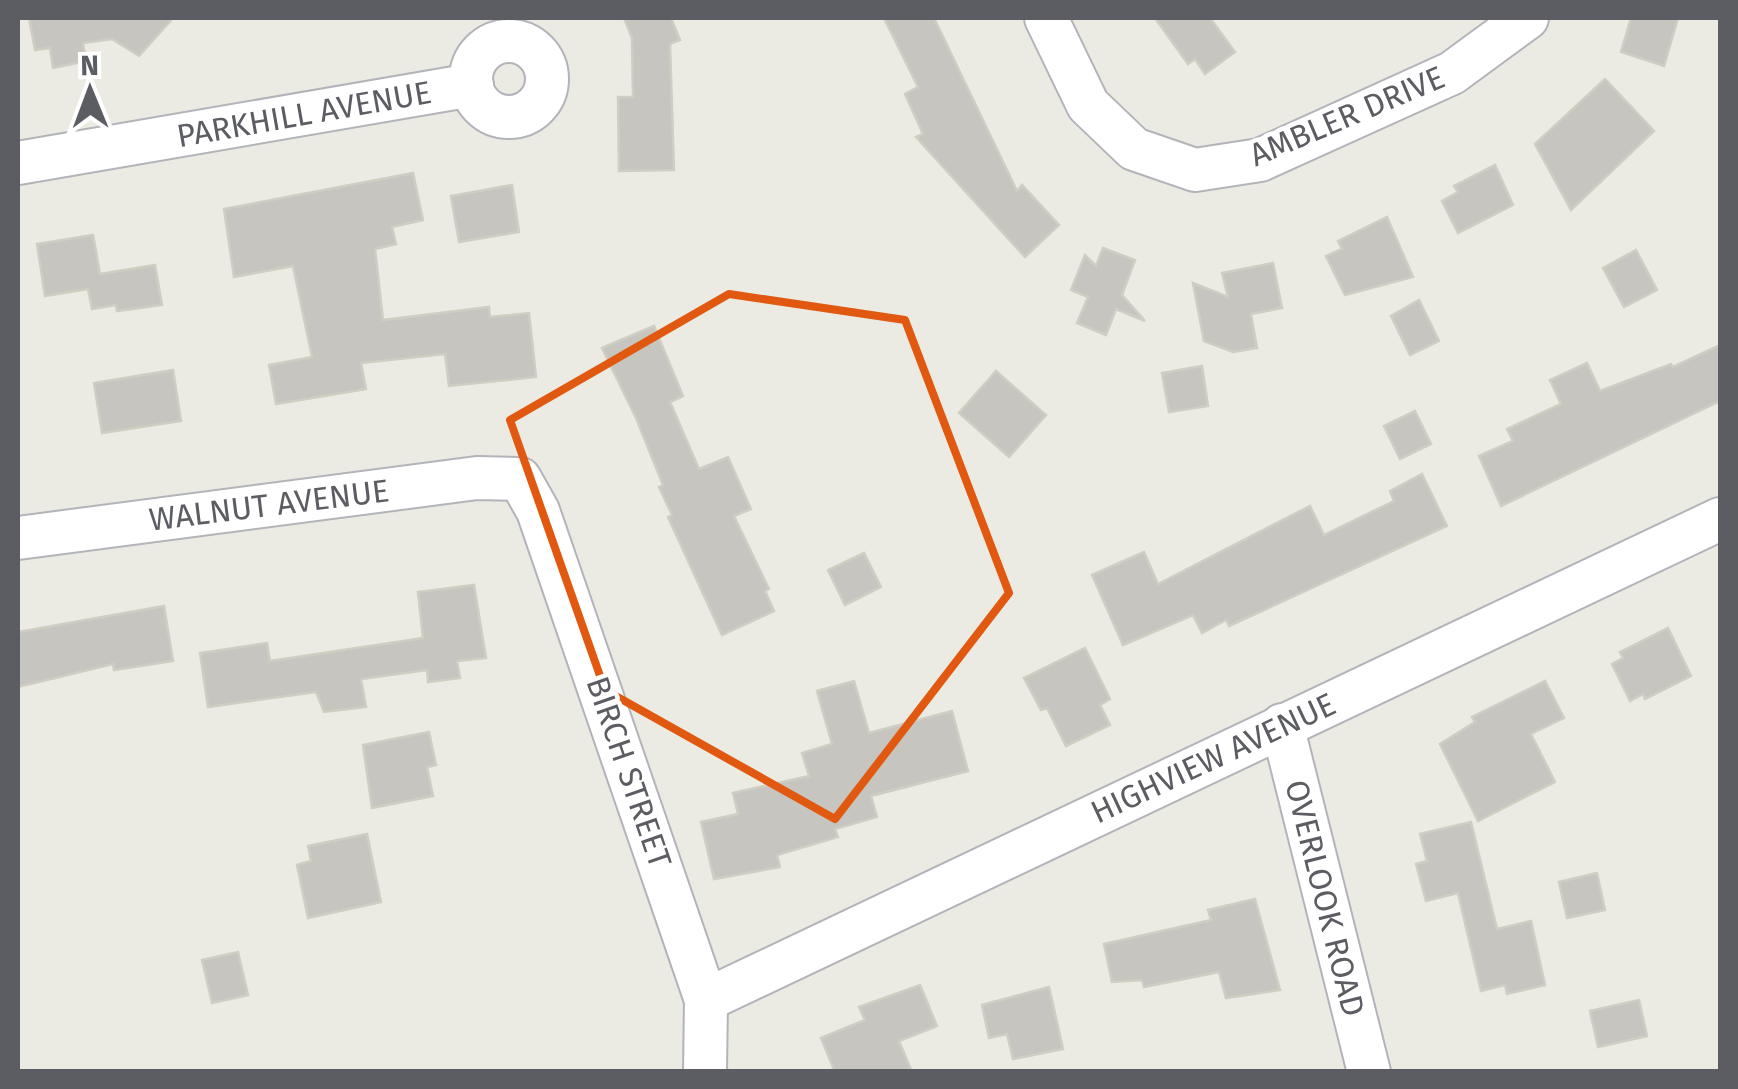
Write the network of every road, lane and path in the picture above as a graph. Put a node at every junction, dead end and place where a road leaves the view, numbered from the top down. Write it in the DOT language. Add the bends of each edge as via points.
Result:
graph roads {
  1 [pos="1046,18"];
  2 [pos="1527,18"];
  3 [pos="472,85"];
  4 [pos="18,163"];
  5 [pos="520,479"];
  6 [pos="1720,520"];
  7 [pos="18,538"];
  8 [pos="1282,725"];
  9 [pos="706,1000"];
  10 [pos="705,1072"];
  11 [pos="1369,1072"];
  1 -- 2 [label="street, AMBLER DRIVE" via="1088,105 1134,149 1195,170 1260,160 1452,72"];
  3 -- 4 [label="street, PARKHILL AVENUE"];
  5 -- 7 [label="street, WALNUT AVENUE" via="477,478"];
  5 -- 9 [label="street, BIRCH STREET" via="544,529"];
  6 -- 8 [label="street, HIGHVIEW AVENUE"];
  8 -- 9 [label="street, HIGHVIEW AVENUE"];
  8 -- 11 [label="street, OVERLOOK ROAD"];
  9 -- 10 [label="street, BIRCH STREET"];
}
